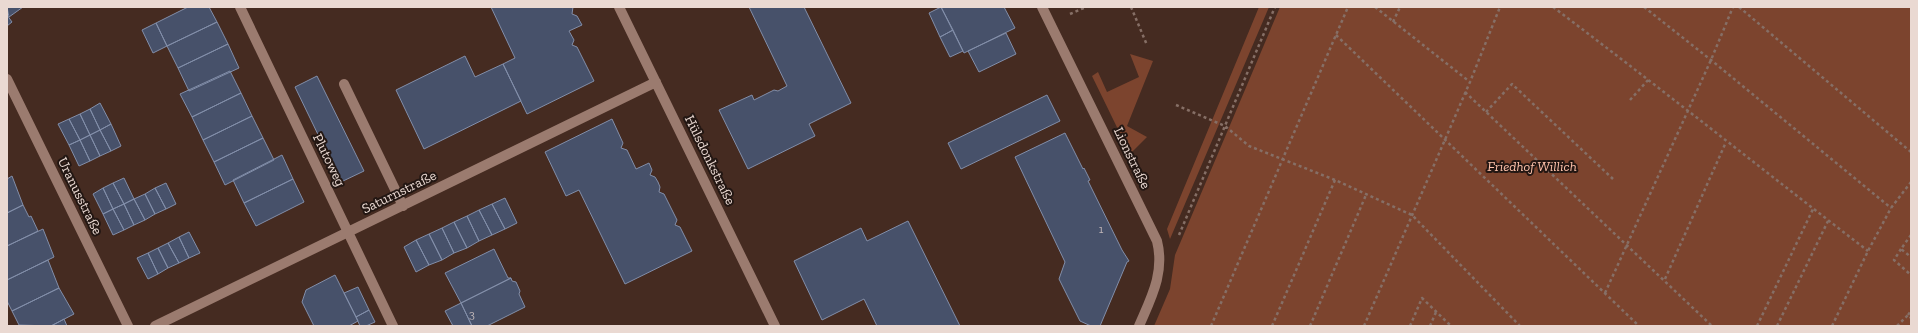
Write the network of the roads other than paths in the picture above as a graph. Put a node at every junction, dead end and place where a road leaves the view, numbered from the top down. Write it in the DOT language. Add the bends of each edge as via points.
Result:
graph roads {
  1 [pos="240,7"];
  2 [pos="619,7"];
  3 [pos="1042,7"];
  4 [pos="7,79"];
  5 [pos="656,82"];
  6 [pos="344,84"];
  7 [pos="403,206"];
  8 [pos="348,232"];
  9 [pos="128,326"];
  10 [pos="155,326"];
  11 [pos="393,326"];
  12 [pos="775,326"];
  13 [pos="1139,326"];
  1 -- 8 [label="street, Plutoweg"];
  2 -- 5 [label="street, Hülsdonkstraße"];
  3 -- 13 [label="street, Lionstraße" via="1157,241 1160,261 1158,279"];
  4 -- 9 [label="street, Uranusstraße"];
  5 -- 7 [label="street, Saturnstraße"];
  5 -- 12 [label="street, Hülsdonkstraße"];
  6 -- 7 [label="street"];
  7 -- 8 [label="street, Saturnstraße"];
  8 -- 10 [label="street, Saturnstraße"];
  8 -- 11 [label="street, Plutoweg"];
}
